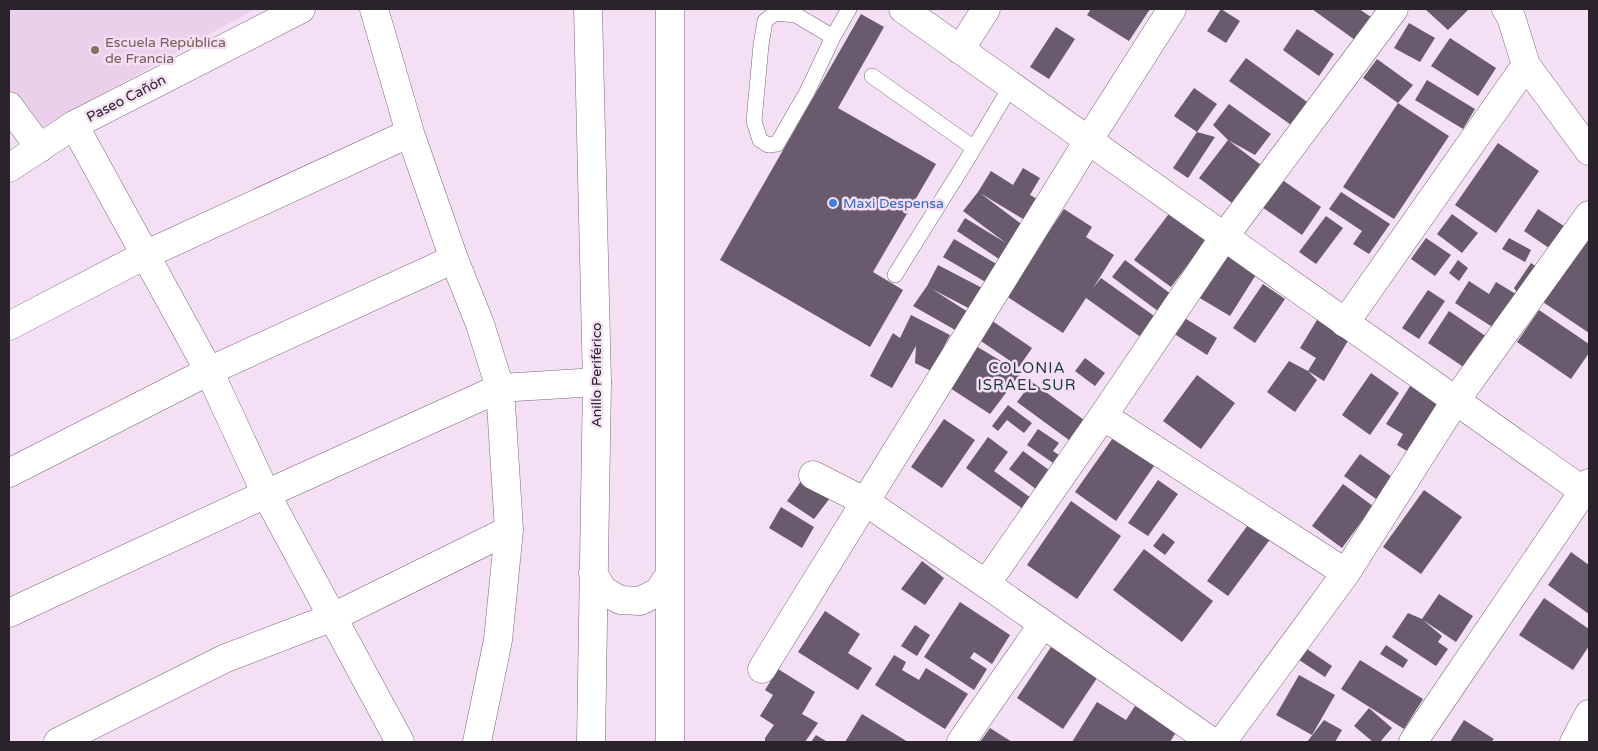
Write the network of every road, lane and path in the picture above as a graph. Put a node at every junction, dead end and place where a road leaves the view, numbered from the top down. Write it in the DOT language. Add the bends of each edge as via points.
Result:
graph roads {
  1 [pos="301,9"];
  2 [pos="374,9"];
  3 [pos="588,9"];
  4 [pos="670,9"];
  5 [pos="849,9"];
  6 [pos="903,9"];
  7 [pos="986,9"];
  8 [pos="1172,9"];
  9 [pos="1394,9"];
  10 [pos="1506,9"];
  11 [pos="833,37"];
  12 [pos="960,50"];
  13 [pos="1526,65"];
  14 [pos="872,76"];
  15 [pos="1011,86"];
  16 [pos="9,106"];
  17 [pos="74,125"];
  18 [pos="410,133"];
  19 [pos="1088,141"];
  20 [pos="40,148"];
  21 [pos="974,148"];
  22 [pos="1589,151"];
  23 [pos="9,168"];
  24 [pos="1589,215"];
  25 [pos="1224,237"];
  26 [pos="145,255"];
  27 [pos="454,259"];
  28 [pos="896,275"];
  29 [pos="1345,323"];
  30 [pos="9,326"];
  31 [pos="209,371"];
  32 [pos="598,382"];
  33 [pos="500,388"];
  34 [pos="1456,400"];
  35 [pos="1104,416"];
  36 [pos="9,473"];
  37 [pos="813,475"];
  38 [pos="1587,490"];
  39 [pos="266,494"];
  40 [pos="866,502"];
  41 [pos="508,530"];
  42 [pos="593,573"];
  43 [pos="1346,573"];
  44 [pos="669,576"];
  45 [pos="986,584"];
  46 [pos="9,613"];
  47 [pos="333,617"];
  48 [pos="1043,624"];
  49 [pos="762,669"];
  50 [pos="1589,714"];
  51 [pos="1197,738"];
  52 [pos="395,741"];
  53 [pos="58,742"];
  54 [pos="477,742"];
  55 [pos="591,742"];
  56 [pos="670,742"];
  57 [pos="961,742"];
  58 [pos="1222,742"];
  59 [pos="1413,742"];
  60 [pos="1574,742"];
  1 -- 17 [label="main road, Paseo Cañón"];
  2 -- 18 [label="main road"];
  3 -- 32 [label="main road, Anillo Periférico"];
  4 -- 44 [label="main road"];
  5 -- 11 [label="lane"];
  6 -- 12 [label="main road"];
  7 -- 12 [label="main road"];
  8 -- 19 [label="main road"];
  9 -- 25 [label="main road"];
  10 -- 13 [label="main road" via="1512,17"];
  11 -- 11 [label="lane" via="777,144 768,145 760,140 754,121 765,21 775,13 796,15"];
  12 -- 15 [label="main road"];
  13 -- 22 [label="main road"];
  13 -- 29 [label="main road"];
  14 -- 21 [label="lane"];
  15 -- 19 [label="main road"];
  15 -- 21 [label="lane"];
  16 -- 20 [label="main road"];
  17 -- 20 [label="main road, Paseo Cañón"];
  17 -- 26 [label="main road"];
  18 -- 26 [label="main road"];
  18 -- 27 [label="main road"];
  19 -- 25 [label="main road"];
  19 -- 40 [label="main road"];
  20 -- 23 [label="main road, Paseo Cañón"];
  21 -- 28 [label="lane"];
  24 -- 34 [label="main road"];
  25 -- 29 [label="main road"];
  25 -- 35 [label="main road"];
  26 -- 30 [label="main road"];
  26 -- 31 [label="main road"];
  27 -- 31 [label="main road"];
  27 -- 33 [label="main road" via="480,324"];
  29 -- 34 [label="main road"];
  31 -- 36 [label="main road"];
  31 -- 39 [label="main road"];
  32 -- 33 [label="main road"];
  32 -- 42 [label="main road, Anillo Periférico"];
  33 -- 39 [label="main road"];
  33 -- 41 [label="main road"];
  34 -- 38 [label="main road"];
  34 -- 43 [label="main road"];
  35 -- 43 [label="main road"];
  35 -- 45 [label="main road"];
  37 -- 40 [label="main road"];
  38 -- 59 [label="main road"];
  39 -- 46 [label="main road"];
  39 -- 47 [label="main road"];
  40 -- 45 [label="main road"];
  40 -- 49 [label="main road"];
  41 -- 47 [label="main road"];
  41 -- 54 [label="main road" via="498,640"];
  42 -- 44 [label="main road" via="603,590 620,600 640,601 658,592"];
  42 -- 55 [label="main road, Anillo Periférico"];
  43 -- 58 [label="main road"];
  44 -- 56 [label="main road"];
  45 -- 48 [label="main road"];
  47 -- 52 [label="main road"];
  47 -- 53 [label="main road" via="226,658"];
  48 -- 51 [label="main road"];
  48 -- 57 [label="main road"];
  50 -- 60 [label="main road"];
}
